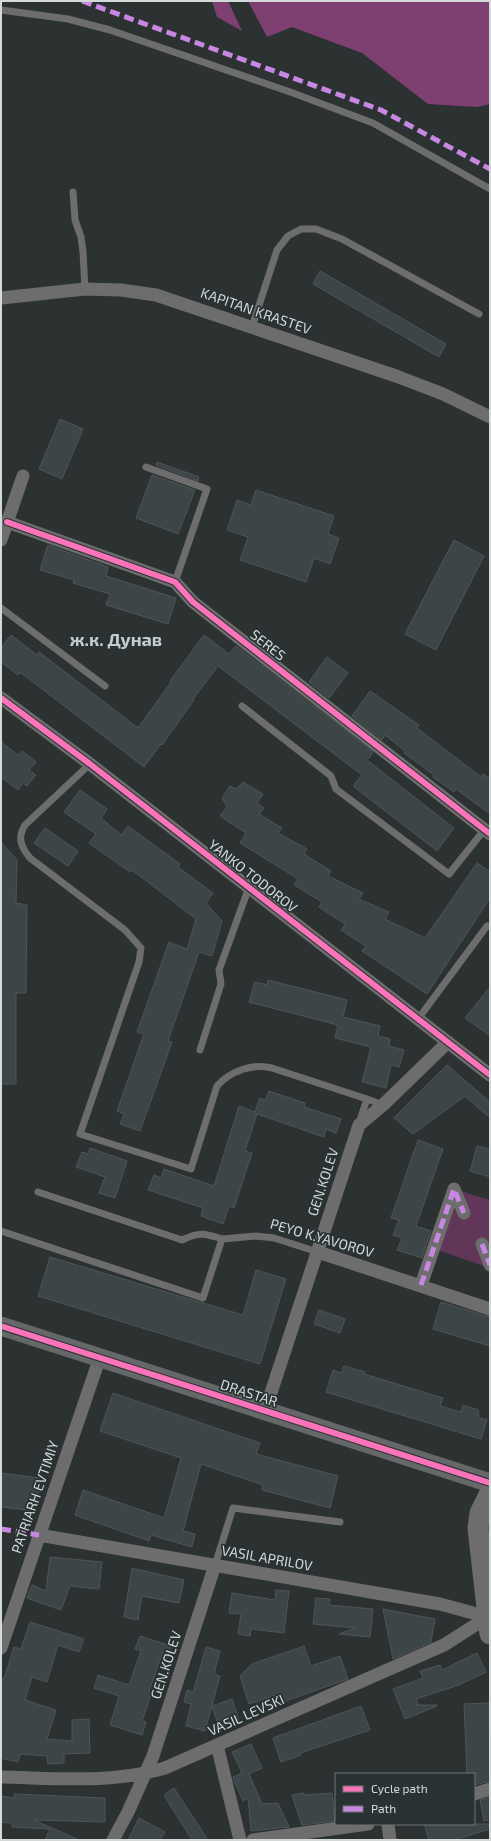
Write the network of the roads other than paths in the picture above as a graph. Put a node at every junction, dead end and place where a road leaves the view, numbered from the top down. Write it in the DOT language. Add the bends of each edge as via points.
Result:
graph roads {
  1 [pos="1,10"];
  2 [pos="490,189"];
  3 [pos="73,192"];
  4 [pos="85,289"];
  5 [pos="1,298"];
  6 [pos="479,314"];
  7 [pos="252,326"];
  8 [pos="490,417"];
  9 [pos="146,467"];
  10 [pos="23,476"];
  11 [pos="7,522"];
  12 [pos="1,540"];
  13 [pos="175,582"];
  14 [pos="1,608"];
  15 [pos="105,686"];
  16 [pos="1,698"];
  17 [pos="242,706"];
  18 [pos="90,764"];
  19 [pos="487,832"];
  20 [pos="249,887"];
  21 [pos="486,926"];
  22 [pos="418,1019"];
  23 [pos="448,1042"];
  24 [pos="200,1050"];
  25 [pos="490,1075"];
  26 [pos="367,1100"];
  27 [pos="383,1105"];
  28 [pos="358,1125"];
  29 [pos="38,1192"];
  30 [pos="464,1213"];
  31 [pos="1,1231"];
  32 [pos="222,1239"];
  33 [pos="482,1244"];
  34 [pos="318,1252"];
  35 [pos="490,1265"];
  36 [pos="422,1285"];
  37 [pos="490,1309"];
  38 [pos="1,1326"];
  39 [pos="100,1357"];
  40 [pos="266,1411"];
  41 [pos="490,1483"];
  42 [pos="490,1493"];
  43 [pos="340,1522"];
  44 [pos="39,1535"];
  45 [pos="215,1565"];
  46 [pos="489,1625"];
  47 [pos="1,1648"];
  48 [pos="217,1745"];
  49 [pos="146,1774"];
  50 [pos="1,1777"];
  51 [pos="490,1789"];
  52 [pos="475,1794"];
  53 [pos="361,1825"];
  54 [pos="388,1825"];
  55 [pos="113,1840"];
  56 [pos="240,1840"];
  57 [pos="253,1840"];
  58 [pos="390,1840"];
  1 -- 2 [label="lane" via="68,19 110,30 293,93 373,123"];
  3 -- 4 [label="lane" via="75,220 83,252"];
  4 -- 5 [label="street, KAPITAN KRASTEV"];
  4 -- 7 [label="street, KAPITAN KRASTEV" via="121,290 156,295"];
  6 -- 7 [label="lane" via="342,239 316,229 301,229 288,236 277,250"];
  7 -- 8 [label="street, KAPITAN KRASTEV" via="396,376 443,394"];
  9 -- 13 [label="lane" via="207,489"];
  10 -- 11 [label="street"];
  11 -- 12 [label="street"];
  11 -- 13 [label="street, SERES"];
  13 -- 19 [label="street, SERES" via="193,602"];
  14 -- 15 [label="lane"];
  16 -- 18 [label="street, YANKO TODOROV"];
  17 -- 19 [label="lane" via="331,776 336,789 449,874"];
  18 -- 20 [label="street, YANKO TODOROV"];
  18 -- 26 [label="lane" via="25,825 20,839 23,849 30,858 124,930 141,948 139,962 80,1134 190,1169 217,1086 223,1080 252,1066 272,1068"];
  20 -- 22 [label="street, YANKO TODOROV"];
  20 -- 24 [label="lane" via="219,970 221,984"];
  21 -- 22 [label="lane"];
  22 -- 23 [label="street, YANKO TODOROV"];
  23 -- 25 [label="street, YANKO TODOROV"];
  23 -- 27 [label="street"];
  26 -- 27 [label="lane"];
  26 -- 28 [label="lane"];
  27 -- 28 [label="street"];
  28 -- 34 [label="street, GEN.KOLEV"];
  29 -- 32 [label="lane" via="182,1240 195,1234 206,1233"];
  30 -- 36 [label="street" via="454,1189"];
  31 -- 32 [label="lane" via="203,1298"];
  32 -- 34 [label="lane, PEYO K.YAVOROV" via="256,1236 274,1238"];
  33 -- 35 [label="street"];
  34 -- 36 [label="street, PEYO K.YAVOROV"];
  34 -- 40 [label="street, GEN.KOLEV"];
  36 -- 37 [label="street, PEYO K.YAVOROV"];
  38 -- 39 [label="street, DRASTAR"];
  39 -- 40 [label="street, DRASTAR"];
  39 -- 44 [label="street, PATRIARH EVTIMIY"];
  40 -- 41 [label="street, DRASTAR"];
  42 -- 46 [label="main road" via="480,1513 478,1528"];
  43 -- 45 [label="lane" via="233,1508"];
  44 -- 45 [label="street, VASIL APRILOV"];
  44 -- 47 [label="street, PATRIARH EVTIMIY"];
  45 -- 46 [label="street, VASIL APRILOV" via="440,1604"];
  45 -- 49 [label="street, GEN.KOLEV"];
  46 -- 48 [label="street, VASIL LEVSKI"];
  48 -- 49 [label="street, VASIL LEVSKI"];
  48 -- 56 [label="street"];
  49 -- 50 [label="street, VASIL LEVSKI" via="122,1778"];
  49 -- 55 [label="street, GEN.KOLEV"];
  51 -- 52 [label="street"];
  53 -- 57 [label="street"];
  54 -- 58 [label="street"];
}
